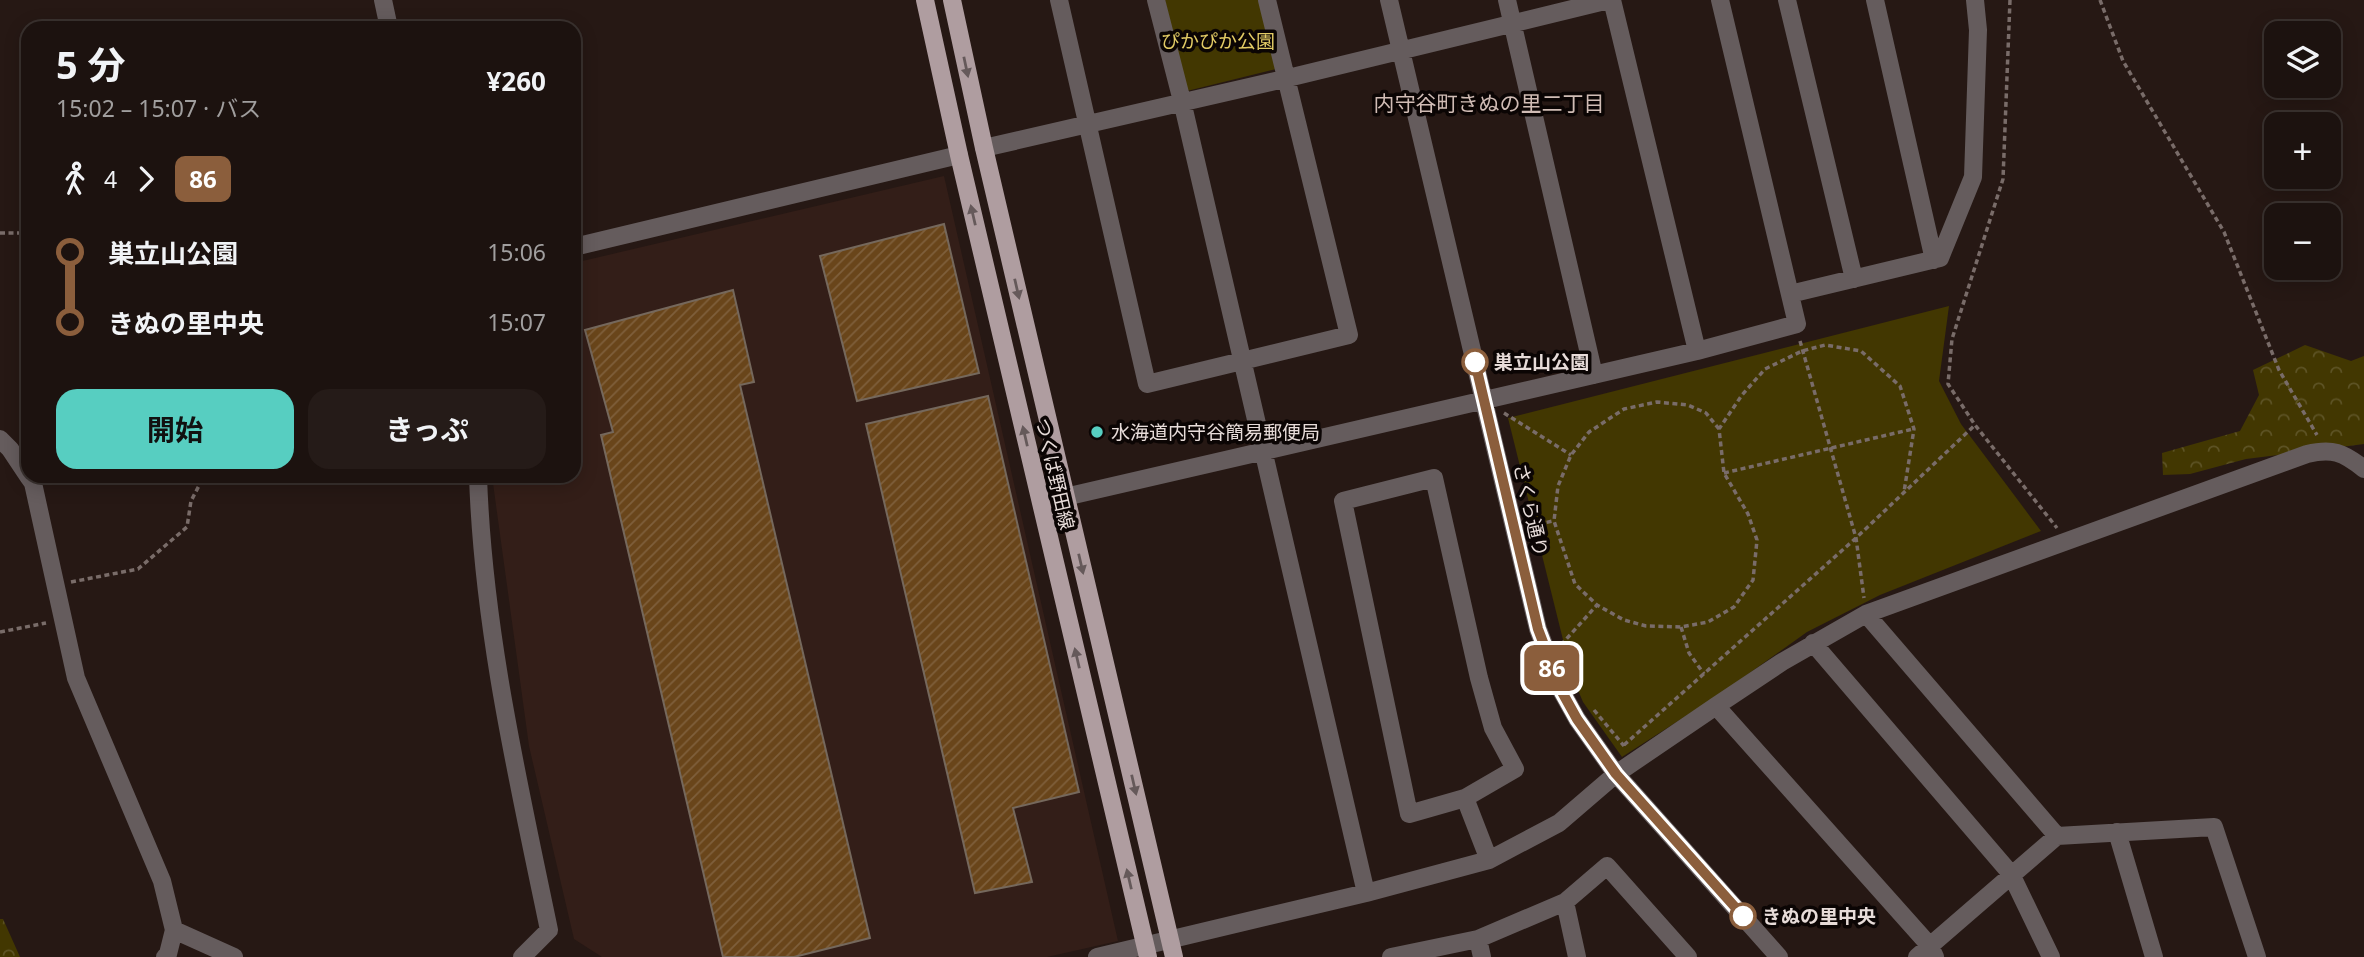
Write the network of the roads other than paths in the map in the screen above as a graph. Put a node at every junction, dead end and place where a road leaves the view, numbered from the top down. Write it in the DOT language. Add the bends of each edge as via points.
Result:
graph roads {
  1 [pos="383,0"];
  2 [pos="925,0"];
  3 [pos="952,0"];
  4 [pos="1059,0"];
  5 [pos="1156,0"];
  6 [pos="1267,0"];
  7 [pos="1390,0"];
  8 [pos="1507,0"];
  9 [pos="1610,0"];
  10 [pos="1720,0"];
  11 [pos="1787,0"];
  12 [pos="1875,0"];
  13 [pos="1975,0"];
  14 [pos="388,21"];
  15 [pos="1512,23"];
  16 [pos="1401,51"];
  17 [pos="1288,78"];
  18 [pos="1182,101"];
  19 [pos="1087,123"];
  20 [pos="984,148"];
  21 [pos="959,155"];
  22 [pos="581,245"];
  23 [pos="1934,260"];
  24 [pos="1854,279"];
  25 [pos="1790,294"];
  26 [pos="1697,351"];
  27 [pos="1243,362"];
  28 [pos="1594,375"];
  29 [pos="1484,401"];
  30 [pos="0,439"];
  31 [pos="1264,453"];
  32 [pos="21,466"];
  33 [pos="2364,469"];
  34 [pos="33,483"];
  35 [pos="478,483"];
  36 [pos="1065,498"];
  37 [pos="1866,614"];
  38 [pos="1813,643"];
  39 [pos="1716,706"];
  40 [pos="1616,774"];
  41 [pos="1465,798"];
  42 [pos="2118,832"];
  43 [pos="2057,836"];
  44 [pos="1489,860"];
  45 [pos="2011,874"];
  46 [pos="1366,893"];
  47 [pos="1565,902"];
  48 [pos="174,930"];
  49 [pos="1478,939"];
  50 [pos="1172,948"];
  51 [pos="1146,951"];
  52 [pos="2255,952"];
  53 [pos="1927,954"];
  54 [pos="165,957"];
  55 [pos="234,957"];
  56 [pos="522,957"];
  57 [pos="1097,957"];
  58 [pos="1391,957"];
  59 [pos="1482,957"];
  60 [pos="1577,957"];
  61 [pos="1688,957"];
  62 [pos="1779,957"];
  63 [pos="2051,957"];
  64 [pos="2154,957"];
  65 [pos="2272,957"];
  1 -- 14 [label="street"];
  2 -- 21 [label="main road, つくば野田線"];
  3 -- 20 [label="main road, つくば野田線, one-way"];
  4 -- 19 [label="street"];
  5 -- 18 [label="street"];
  6 -- 17 [label="street"];
  7 -- 16 [label="street, さくら通り"];
  8 -- 15 [label="street"];
  9 -- 15 [label="street"];
  9 -- 26 [label="street"];
  10 -- 25 [label="street"];
  11 -- 24 [label="street"];
  12 -- 23 [label="street"];
  13 -- 23 [label="street" via="1973,177 1940,258"];
  15 -- 16 [label="street"];
  15 -- 28 [label="street"];
  16 -- 17 [label="street"];
  16 -- 29 [label="street, さくら通り"];
  17 -- 18 [label="street"];
  17 -- 27 [label="street" via="1349,335"];
  18 -- 19 [label="street"];
  18 -- 27 [label="street"];
  19 -- 20 [label="street"];
  19 -- 27 [label="street" via="1147,384"];
  20 -- 36 [label="main road, つくば野田線, one-way"];
  21 -- 22 [label="street"];
  51 -- 21 [label="main road, つくば野田線, one-way"];
  23 -- 24 [label="street"];
  24 -- 25 [label="street"];
  25 -- 26 [label="street" via="1797,324"];
  26 -- 28 [label="street"];
  27 -- 31 [label="street"];
  28 -- 29 [label="street"];
  29 -- 31 [label="street"];
  29 -- 40 [label="street, さくら通り" via="1548,659 1577,719"];
  30 -- 32 [label="street"];
  31 -- 36 [label="street"];
  31 -- 46 [label="street"];
  33 -- 37 [label="street" via="2326,450 2307,454"];
  34 -- 48 [label="street" via="76,678 162,881"];
  35 -- 56 [label="street" via="480,538 503,710 550,930"];
  36 -- 50 [label="main road, つくば野田線, one-way"];
  37 -- 38 [label="street"];
  37 -- 43 [label="street"];
  38 -- 39 [label="street"];
  38 -- 45 [label="street"];
  39 -- 40 [label="street"];
  39 -- 53 [label="street"];
  40 -- 44 [label="street" via="1559,823"];
  40 -- 62 [label="street, さくら通り"];
  41 -- 41 [label="street" via="1409,814 1343,500 1434,478 1479,678 1493,728 1515,769"];
  41 -- 44 [label="street"];
  42 -- 43 [label="street"];
  42 -- 52 [label="street" via="2214,827"];
  42 -- 64 [label="street"];
  43 -- 45 [label="street"];
  44 -- 46 [label="street"];
  45 -- 53 [label="street"];
  45 -- 63 [label="street"];
  46 -- 50 [label="street"];
  47 -- 49 [label="street"];
  47 -- 60 [label="street"];
  47 -- 61 [label="street" via="1607,866"];
  48 -- 54 [label="street"];
  48 -- 55 [label="street"];
  49 -- 58 [label="street"];
  49 -- 59 [label="street"];
  50 -- 51 [label="street"];
  51 -- 57 [label="street"];
  52 -- 65 [label="street"];
}
